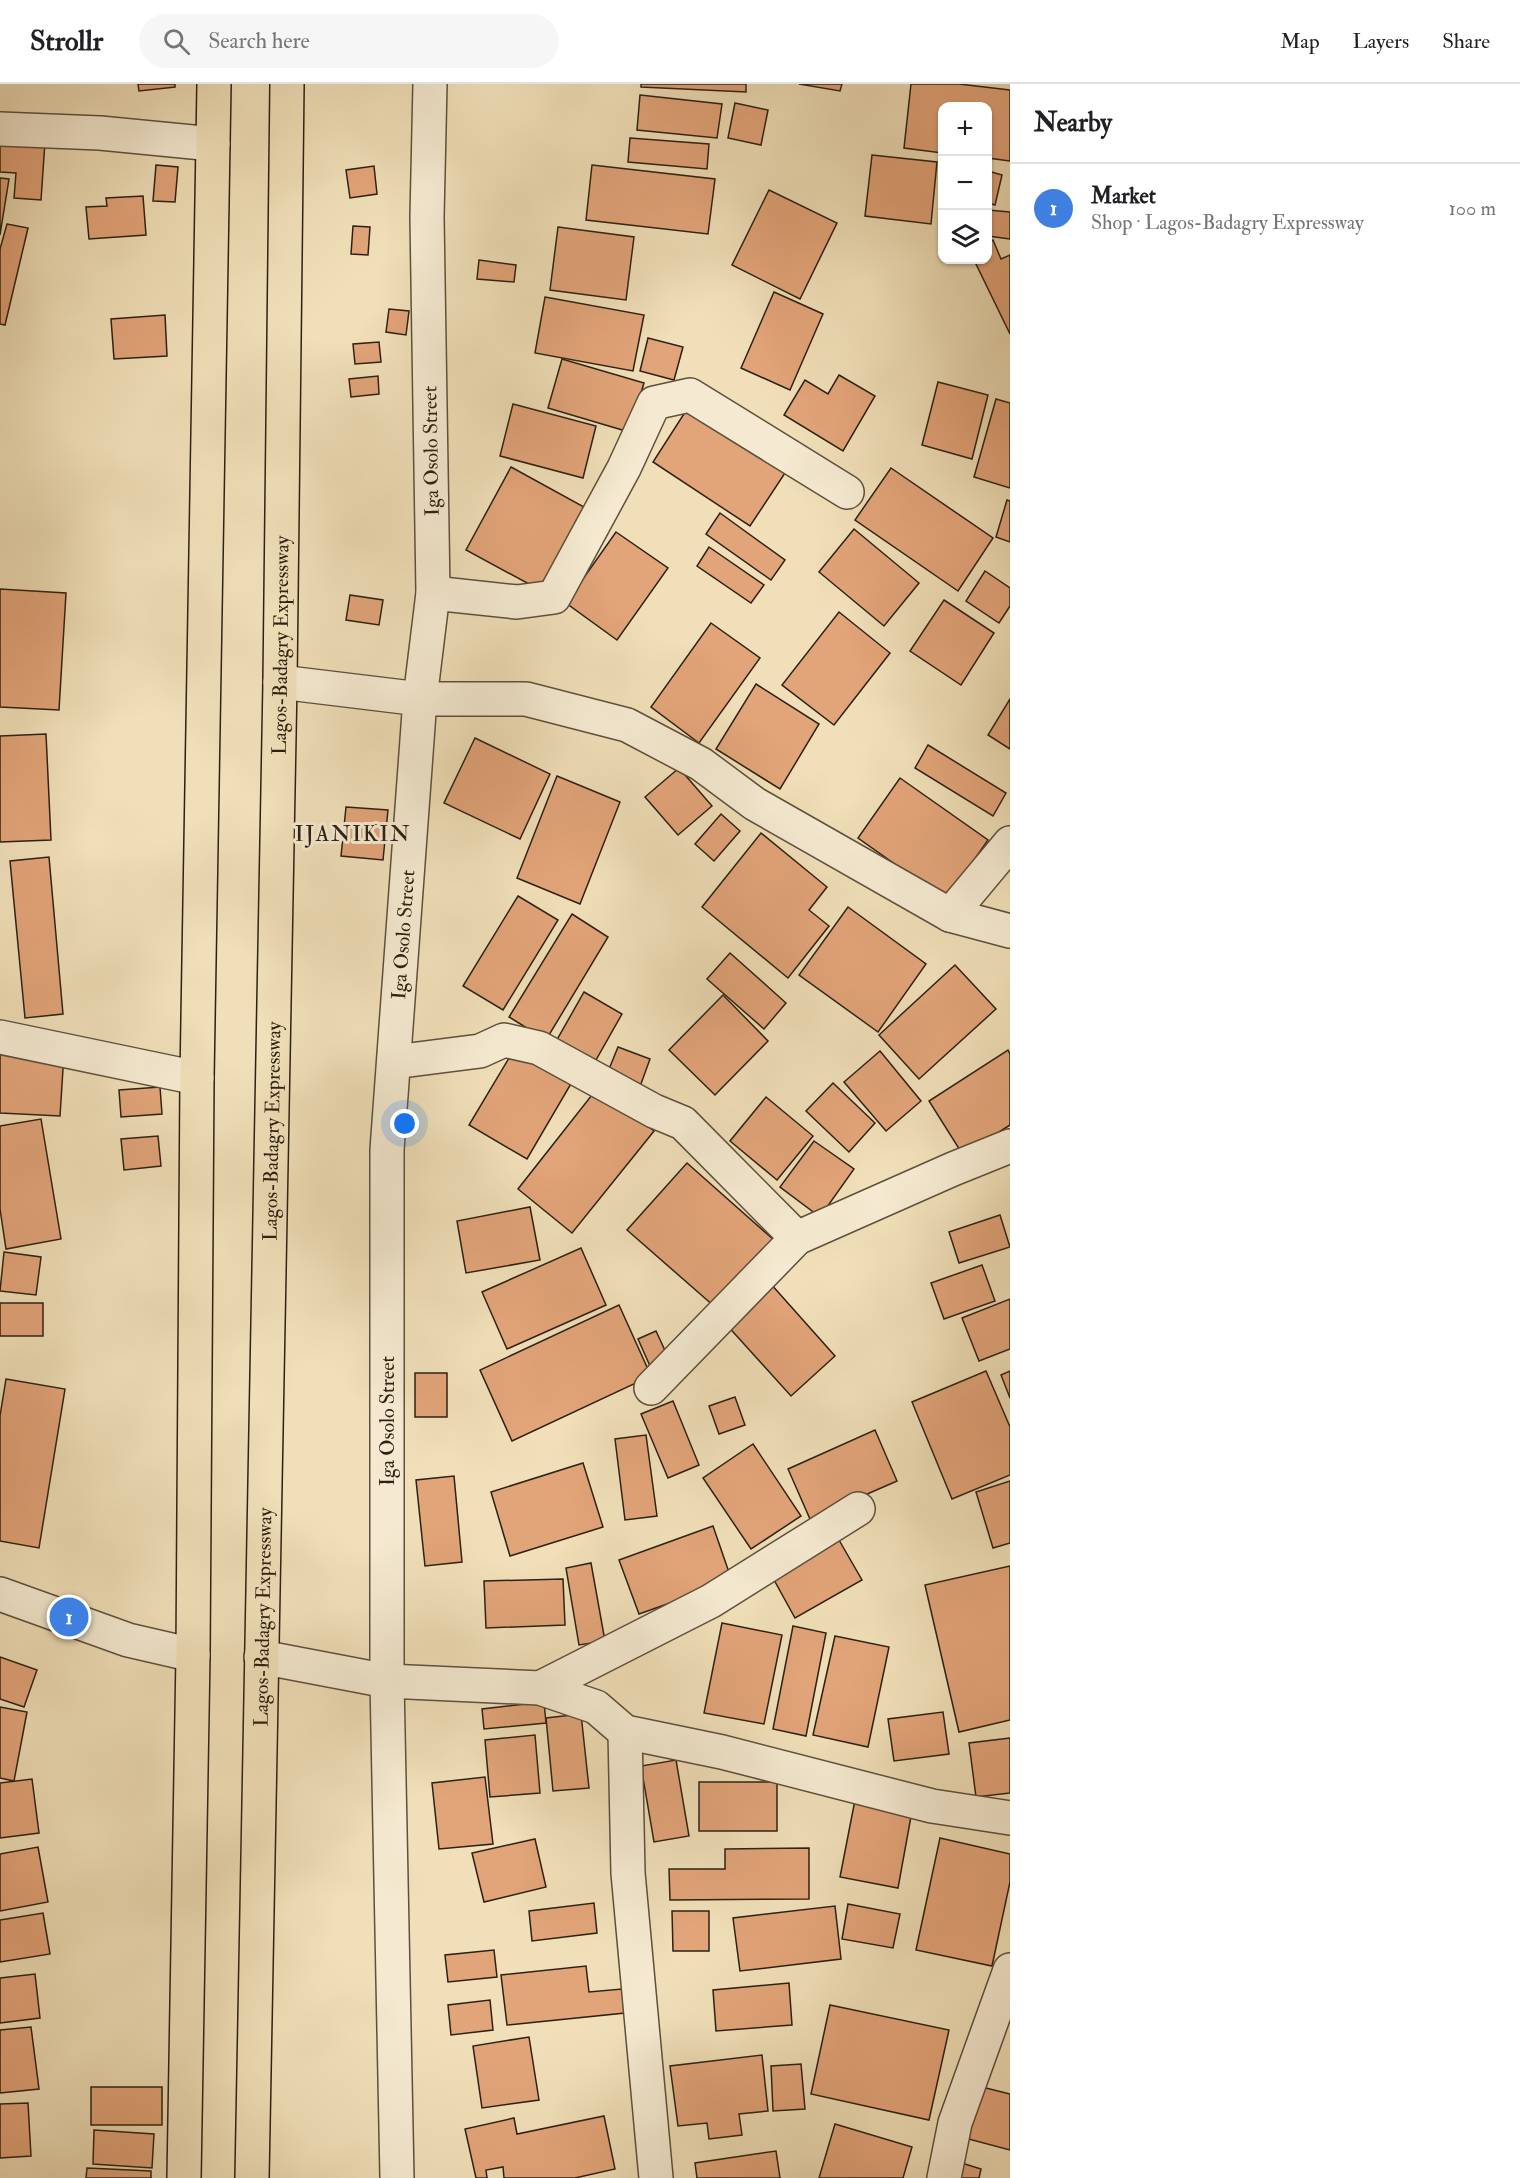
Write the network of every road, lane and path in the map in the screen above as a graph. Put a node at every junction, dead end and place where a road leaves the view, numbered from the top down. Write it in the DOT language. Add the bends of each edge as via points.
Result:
graph roads {
  1 [pos="214,84"];
  2 [pos="287,84"];
  3 [pos="430,84"];
  4 [pos="0,129"];
  5 [pos="213,144"];
  6 [pos="847,492"];
  7 [pos="433,593"];
  8 [pos="280,682"];
  9 [pos="420,699"];
  10 [pos="1010,843"];
  11 [pos="950,915"];
  12 [pos="1010,931"];
  13 [pos="0,1037"];
  14 [pos="394,1062"];
  15 [pos="197,1078"];
  16 [pos="1010,1146"];
  17 [pos="797,1238"];
  18 [pos="651,1388"];
  19 [pos="858,1509"];
  20 [pos="0,1594"];
  21 [pos="193,1654"];
  22 [pos="261,1657"];
  23 [pos="387,1681"];
  24 [pos="540,1688"];
  25 [pos="625,1732"];
  26 [pos="1010,1818"];
  27 [pos="1010,1970"];
  28 [pos="184,2178"];
  29 [pos="252,2178"];
  30 [pos="397,2178"];
  31 [pos="656,2178"];
  32 [pos="944,2178"];
  1 -- 5 [label="highway"];
  2 -- 8 [label="highway, Lagos-Badagry Expressway"];
  3 -- 7 [label="street, Iga Osolo Street" via="427,217"];
  4 -- 5 [label="street"];
  5 -- 15 [label="highway"];
  6 -- 7 [label="street" via="690,395 672,397 654,403 624,468 554,597 517,602"];
  7 -- 9 [label="street, Iga Osolo Street"];
  8 -- 9 [label="street"];
  8 -- 22 [label="highway, Lagos-Badagry Expressway"];
  9 -- 11 [label="street" via="526,699 627,725 701,764 755,804"];
  9 -- 14 [label="street, Iga Osolo Street"];
  10 -- 11 [label="street"];
  11 -- 12 [label="street"];
  13 -- 15 [label="street"];
  14 -- 17 [label="street" via="480,1051 504,1040 539,1048 683,1123"];
  14 -- 23 [label="street, Iga Osolo Street" via="387,1150"];
  15 -- 21 [label="highway"];
  16 -- 17 [label="street"];
  17 -- 18 [label="street"];
  19 -- 24 [label="street" via="711,1601"];
  20 -- 21 [label="street" via="128,1640"];
  21 -- 28 [label="highway"];
  22 -- 23 [label="street"];
  22 -- 29 [label="highway, Lagos-Badagry Expressway"];
  23 -- 24 [label="street"];
  23 -- 30 [label="street, Iga Osolo Street"];
  24 -- 25 [label="street" via="596,1707"];
  25 -- 26 [label="street" via="733,1754 932,1806"];
  25 -- 31 [label="street" via="628,1873"];
  27 -- 32 [label="street" via="955,2122"];
}
